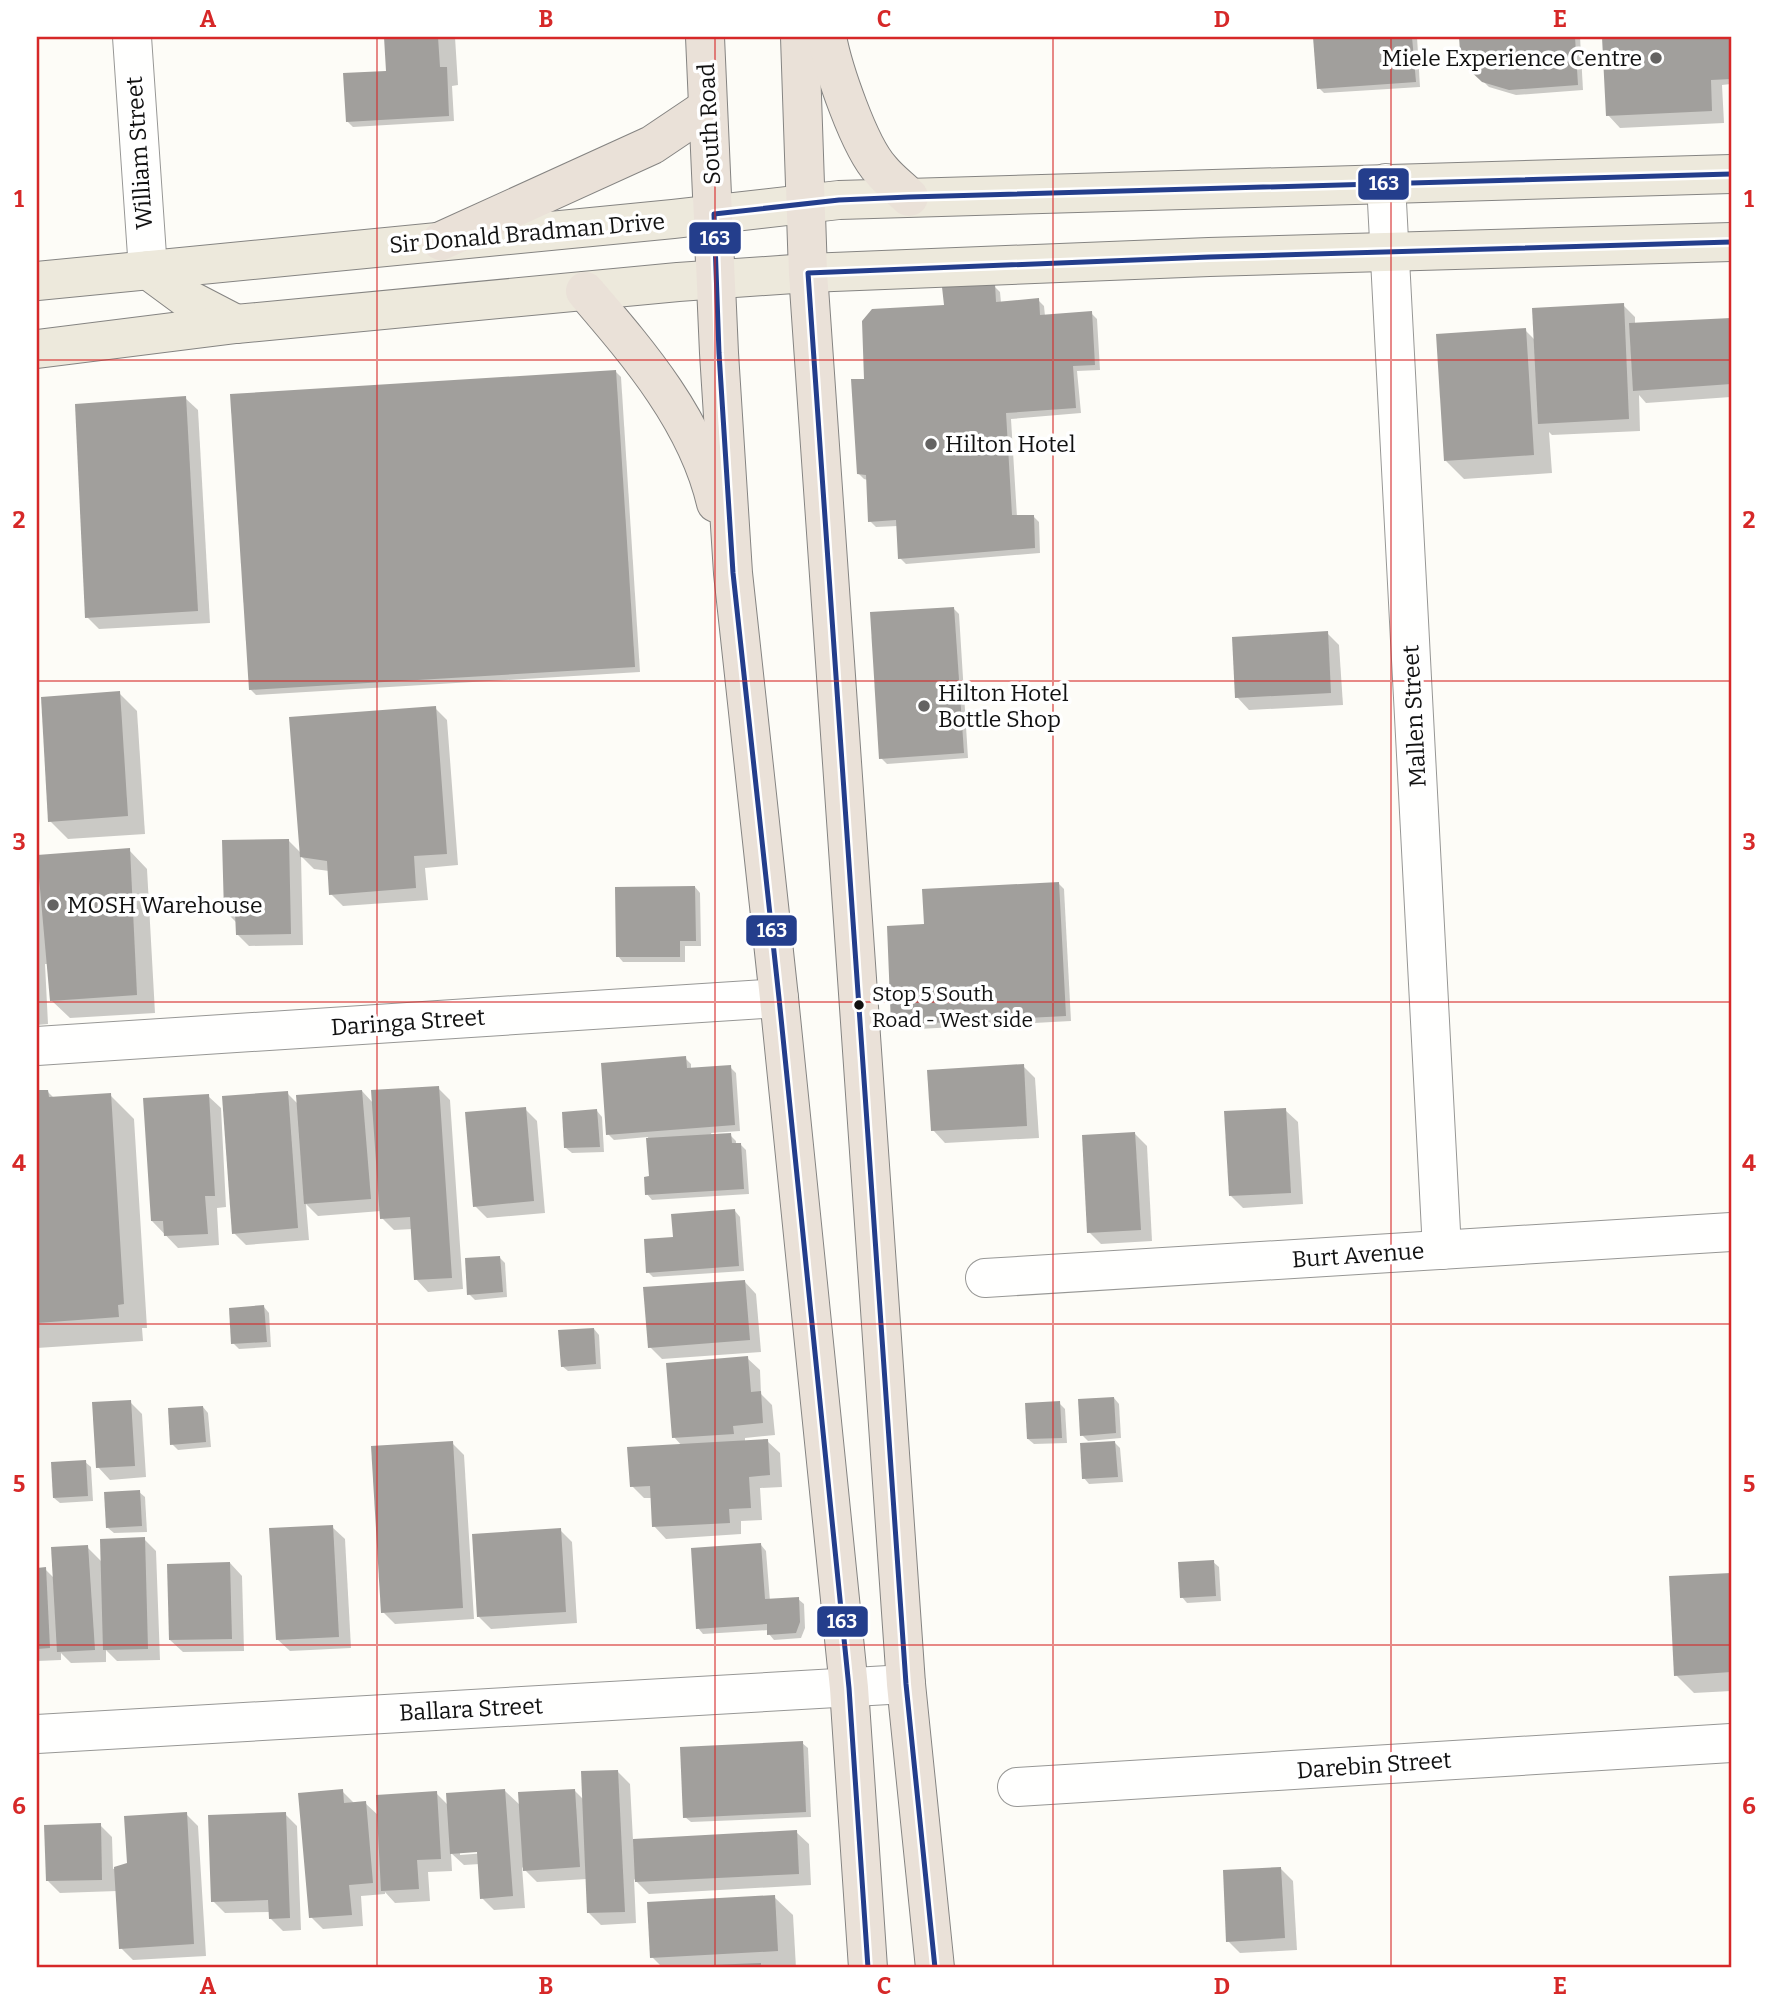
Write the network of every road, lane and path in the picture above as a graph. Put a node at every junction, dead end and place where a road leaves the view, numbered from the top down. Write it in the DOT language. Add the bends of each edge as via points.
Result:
graph roads {
  1 [pos="132,37"];
  2 [pos="705,37"];
  3 [pos="800,37"];
  4 [pos="827,37"];
  5 [pos="707,108"];
  6 [pos="1731,174"];
  7 [pos="1385,183"];
  8 [pos="909,197"];
  9 [pos="804,204"];
  10 [pos="714,214"];
  11 [pos="442,241"];
  12 [pos="1731,242"];
  13 [pos="1388,253"];
  14 [pos="148,270"];
  15 [pos="808,273"];
  16 [pos="716,279"];
  17 [pos="37,281"];
  18 [pos="585,291"];
  19 [pos="236,324"];
  20 [pos="37,349"];
  21 [pos="733,573"];
  22 [pos="779,998"];
  23 [pos="37,1046"];
  24 [pos="1731,1232"];
  25 [pos="1442,1250"];
  26 [pos="985,1278"];
  27 [pos="906,1684"];
  28 [pos="849,1688"];
  29 [pos="37,1734"];
  30 [pos="1731,1743"];
  31 [pos="1017,1787"];
  32 [pos="868,1968"];
  33 [pos="935,1968"];
  1 -- 14 [label="street, William Street"];
  2 -- 5 [label="highway, South Road"];
  3 -- 9 [label="highway"];
  4 -- 8 [label="highway" via="855,122 871,154 879,169"];
  5 -- 10 [label="highway, South Road"];
  5 -- 11 [label="highway" via="652,145"];
  6 -- 7 [label="main road, Sir Donald Bradman Drive"];
  7 -- 8 [label="main road, Sir Donald Bradman Drive"];
  7 -- 13 [label="street, Mallen Street"];
  8 -- 9 [label="main road, Sir Donald Bradman Drive"];
  9 -- 10 [label="main road, Sir Donald Bradman Drive"];
  9 -- 15 [label="highway"];
  10 -- 11 [label="main road, Sir Donald Bradman Drive"];
  10 -- 16 [label="highway, South Road"];
  11 -- 14 [label="main road, Sir Donald Bradman Drive"];
  12 -- 13 [label="main road"];
  13 -- 15 [label="main road"];
  13 -- 25 [label="street, Mallen Street"];
  14 -- 17 [label="main road, Sir Donald Bradman Drive"];
  14 -- 19 [label="main road" via="186,298"];
  15 -- 16 [label="main road"];
  15 -- 27 [label="highway"];
  16 -- 18 [label="main road"];
  16 -- 21 [label="highway, South Road"];
  18 -- 19 [label="main road"];
  18 -- 21 [label="highway" via="633,348 678,413 709,473"];
  19 -- 20 [label="main road"];
  21 -- 22 [label="highway, South Road"];
  22 -- 23 [label="street, Daringa Street"];
  22 -- 28 [label="highway, South Road"];
  24 -- 25 [label="street, Burt Avenue"];
  25 -- 26 [label="street, Burt Avenue"];
  27 -- 28 [label="street, Ballara Street"];
  27 -- 33 [label="highway"];
  28 -- 29 [label="street, Ballara Street"];
  28 -- 32 [label="highway, South Road"];
  30 -- 31 [label="street, Darebin Street"];
}
